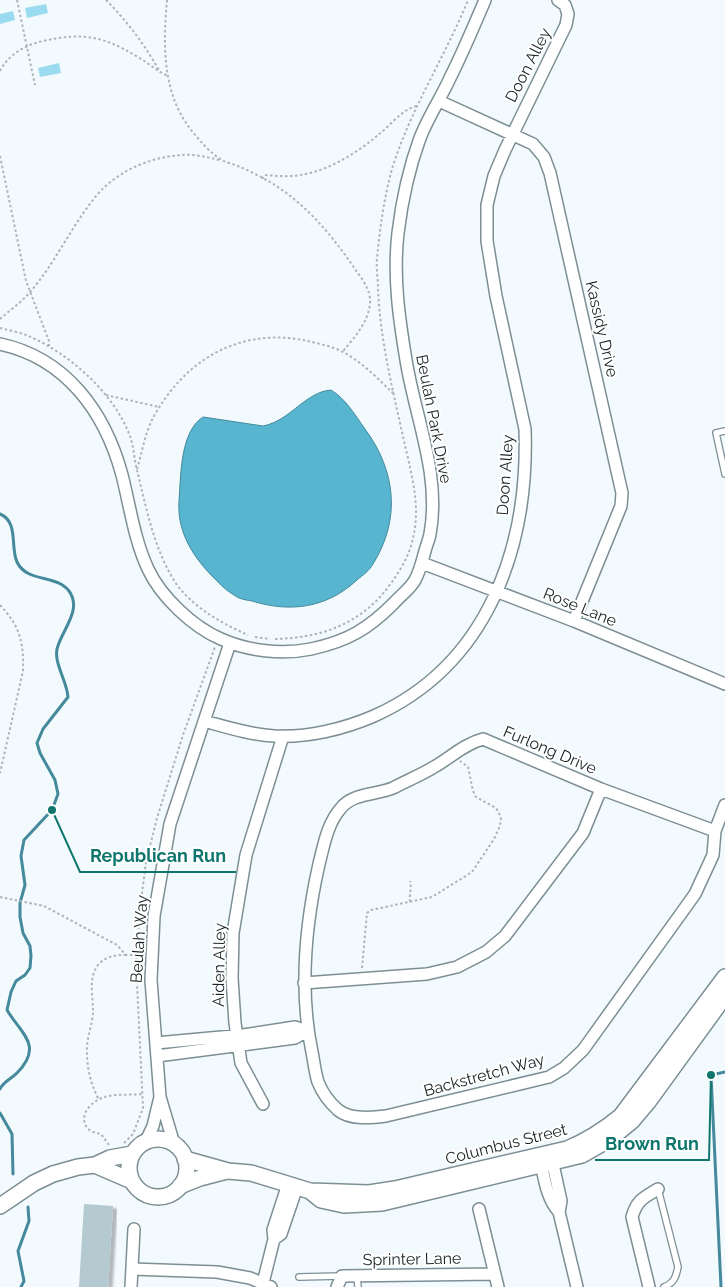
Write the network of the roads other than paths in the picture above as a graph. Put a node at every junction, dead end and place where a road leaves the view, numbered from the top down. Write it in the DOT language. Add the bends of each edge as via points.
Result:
graph roads {
  1 [pos="485,0"];
  2 [pos="558,0"];
  3 [pos="439,101"];
  4 [pos="512,134"];
  5 [pos="0,344"];
  6 [pos="725,431"];
  7 [pos="725,474"];
  8 [pos="422,563"];
  9 [pos="496,592"];
  10 [pos="574,621"];
  11 [pos="230,643"];
  12 [pos="725,684"];
  13 [pos="204,720"];
  14 [pos="282,736"];
  15 [pos="601,789"];
  16 [pos="725,805"];
  17 [pos="715,831"];
  18 [pos="725,977"];
  19 [pos="304,983"];
  20 [pos="725,996"];
  21 [pos="308,1030"];
  22 [pos="237,1040"];
  23 [pos="156,1043"];
  24 [pos="157,1056"];
  25 [pos="160,1097"];
  26 [pos="262,1104"];
  27 [pos="146,1141"];
  28 [pos="174,1144"];
  29 [pos="126,1150"];
  30 [pos="185,1159"];
  31 [pos="546,1159"];
  32 [pos="95,1166"];
  33 [pos="228,1171"];
  34 [pos="132,1181"];
  35 [pos="180,1186"];
  36 [pos="298,1187"];
  37 [pos="658,1189"];
  38 [pos="0,1206"];
  39 [pos="479,1209"];
  40 [pos="134,1229"];
  41 [pos="132,1269"];
  42 [pos="495,1274"];
  43 [pos="342,1276"];
  44 [pos="300,1277"];
  45 [pos="357,1281"];
  46 [pos="266,1286"];
  47 [pos="131,1287"];
  48 [pos="337,1287"];
  49 [pos="498,1287"];
  50 [pos="577,1287"];
  51 [pos="649,1287"];
  52 [pos="664,1287"];
  1 -- 3 [label="street, Beulah Park Drive"];
  2 -- 4 [label="street, Doon Alley" via="565,5 568,14 566,25"];
  3 -- 4 [label="street, Kassidy Drive"];
  3 -- 8 [label="street, Beulah Park Drive" via="421,136 405,188 395,285 406,362 433,496 430,534"];
  4 -- 9 [label="street, Doon Alley" via="494,176 487,205 486,241 526,429 526,451 518,528"];
  4 -- 10 [label="street, Kassidy Drive" via="533,144 544,157 550,173 622,494 621,506"];
  5 -- 11 [label="street, Beulah Park Drive" via="34,355 58,370 83,394 113,446 136,538 149,571 181,613 197,626"];
  6 -- 7 [label="lane" via="716,434"];
  8 -- 9 [label="street, Rose Lane"];
  8 -- 11 [label="street, Beulah Park Drive" via="410,586 384,613 344,640 301,651 246,648"];
  9 -- 10 [label="street, Rose Lane"];
  9 -- 14 [label="street, Doon Alley" via="470,640 425,686 391,708 357,723 320,732"];
  10 -- 12 [label="street, Rose Lane"];
  11 -- 13 [label="street, Beulah Way"];
  13 -- 14 [label="street, Doon Alley"];
  13 -- 23 [label="street, Beulah Way" via="170,824 154,916 151,980"];
  14 -- 22 [label="street, Aiden Alley" via="246,855 232,933"];
  15 -- 17 [label="street, Furlong Drive"];
  15 -- 19 [label="street" via="583,833 505,936 486,952 457,967 427,974"];
  15 -- 19 [label="street, Furlong Drive" via="483,740 464,746 432,769 390,789 350,800 334,817 325,837 314,886"];
  16 -- 17 [label="street, Backstretch Way"];
  17 -- 21 [label="street, Backstretch Way" via="713,855 695,894 583,1050 549,1077 368,1119 340,1112 328,1100 318,1082"];
  18 -- 31 [label="street, Columbus Street" via="621,1116 583,1142"];
  19 -- 21 [label="street, Furlong Drive"];
  20 -- 31 [label="street, Columbus Street" via="632,1121 610,1139 582,1155"];
  21 -- 22 [label="street" via="295,1027"];
  22 -- 23 [label="street"];
  22 -- 24 [label="street"];
  22 -- 26 [label="street, Aiden Alley" via="241,1063"];
  23 -- 24 [label="street, Beulah Way"];
  24 -- 25 [label="street, Beulah Way"];
  25 -- 27 [label="street, Beulah Way"];
  25 -- 28 [label="street, Beulah Way"];
  27 -- 28 [label="street" via="156,1139"];
  27 -- 29 [label="street"];
  28 -- 30 [label="street"];
  29 -- 32 [label="street, Columbus Street"];
  29 -- 34 [label="street"];
  30 -- 33 [label="street, Columbus Street"];
  30 -- 35 [label="street" via="187,1168"];
  31 -- 36 [label="street, Columbus Street" via="369,1193"];
  31 -- 50 [label="street" via="549,1196 559,1212"];
  32 -- 34 [label="street, Columbus Street"];
  32 -- 38 [label="street, Columbus Street" via="54,1174"];
  33 -- 35 [label="street, Columbus Street"];
  33 -- 36 [label="street, Columbus Street" via="251,1173"];
  34 -- 35 [label="street, Columbus Street" via="138,1189 155,1196 164,1196"];
  36 -- 46 [label="street" via="273,1230"];
  37 -- 51 [label="street" via="640,1199 632,1218"];
  37 -- 52 [label="lane" via="678,1267 676,1277"];
  39 -- 42 [label="street"];
  40 -- 41 [label="street"];
  41 -- 46 [label="street" via="217,1272 250,1278"];
  41 -- 47 [label="street"];
  42 -- 45 [label="street, Sprinter Lane"];
  42 -- 49 [label="street"];
  43 -- 44 [label="lane"];
  43 -- 45 [label="street, Sprinter Lane"];
  43 -- 48 [label="street, Sprinter Lane"];
}
